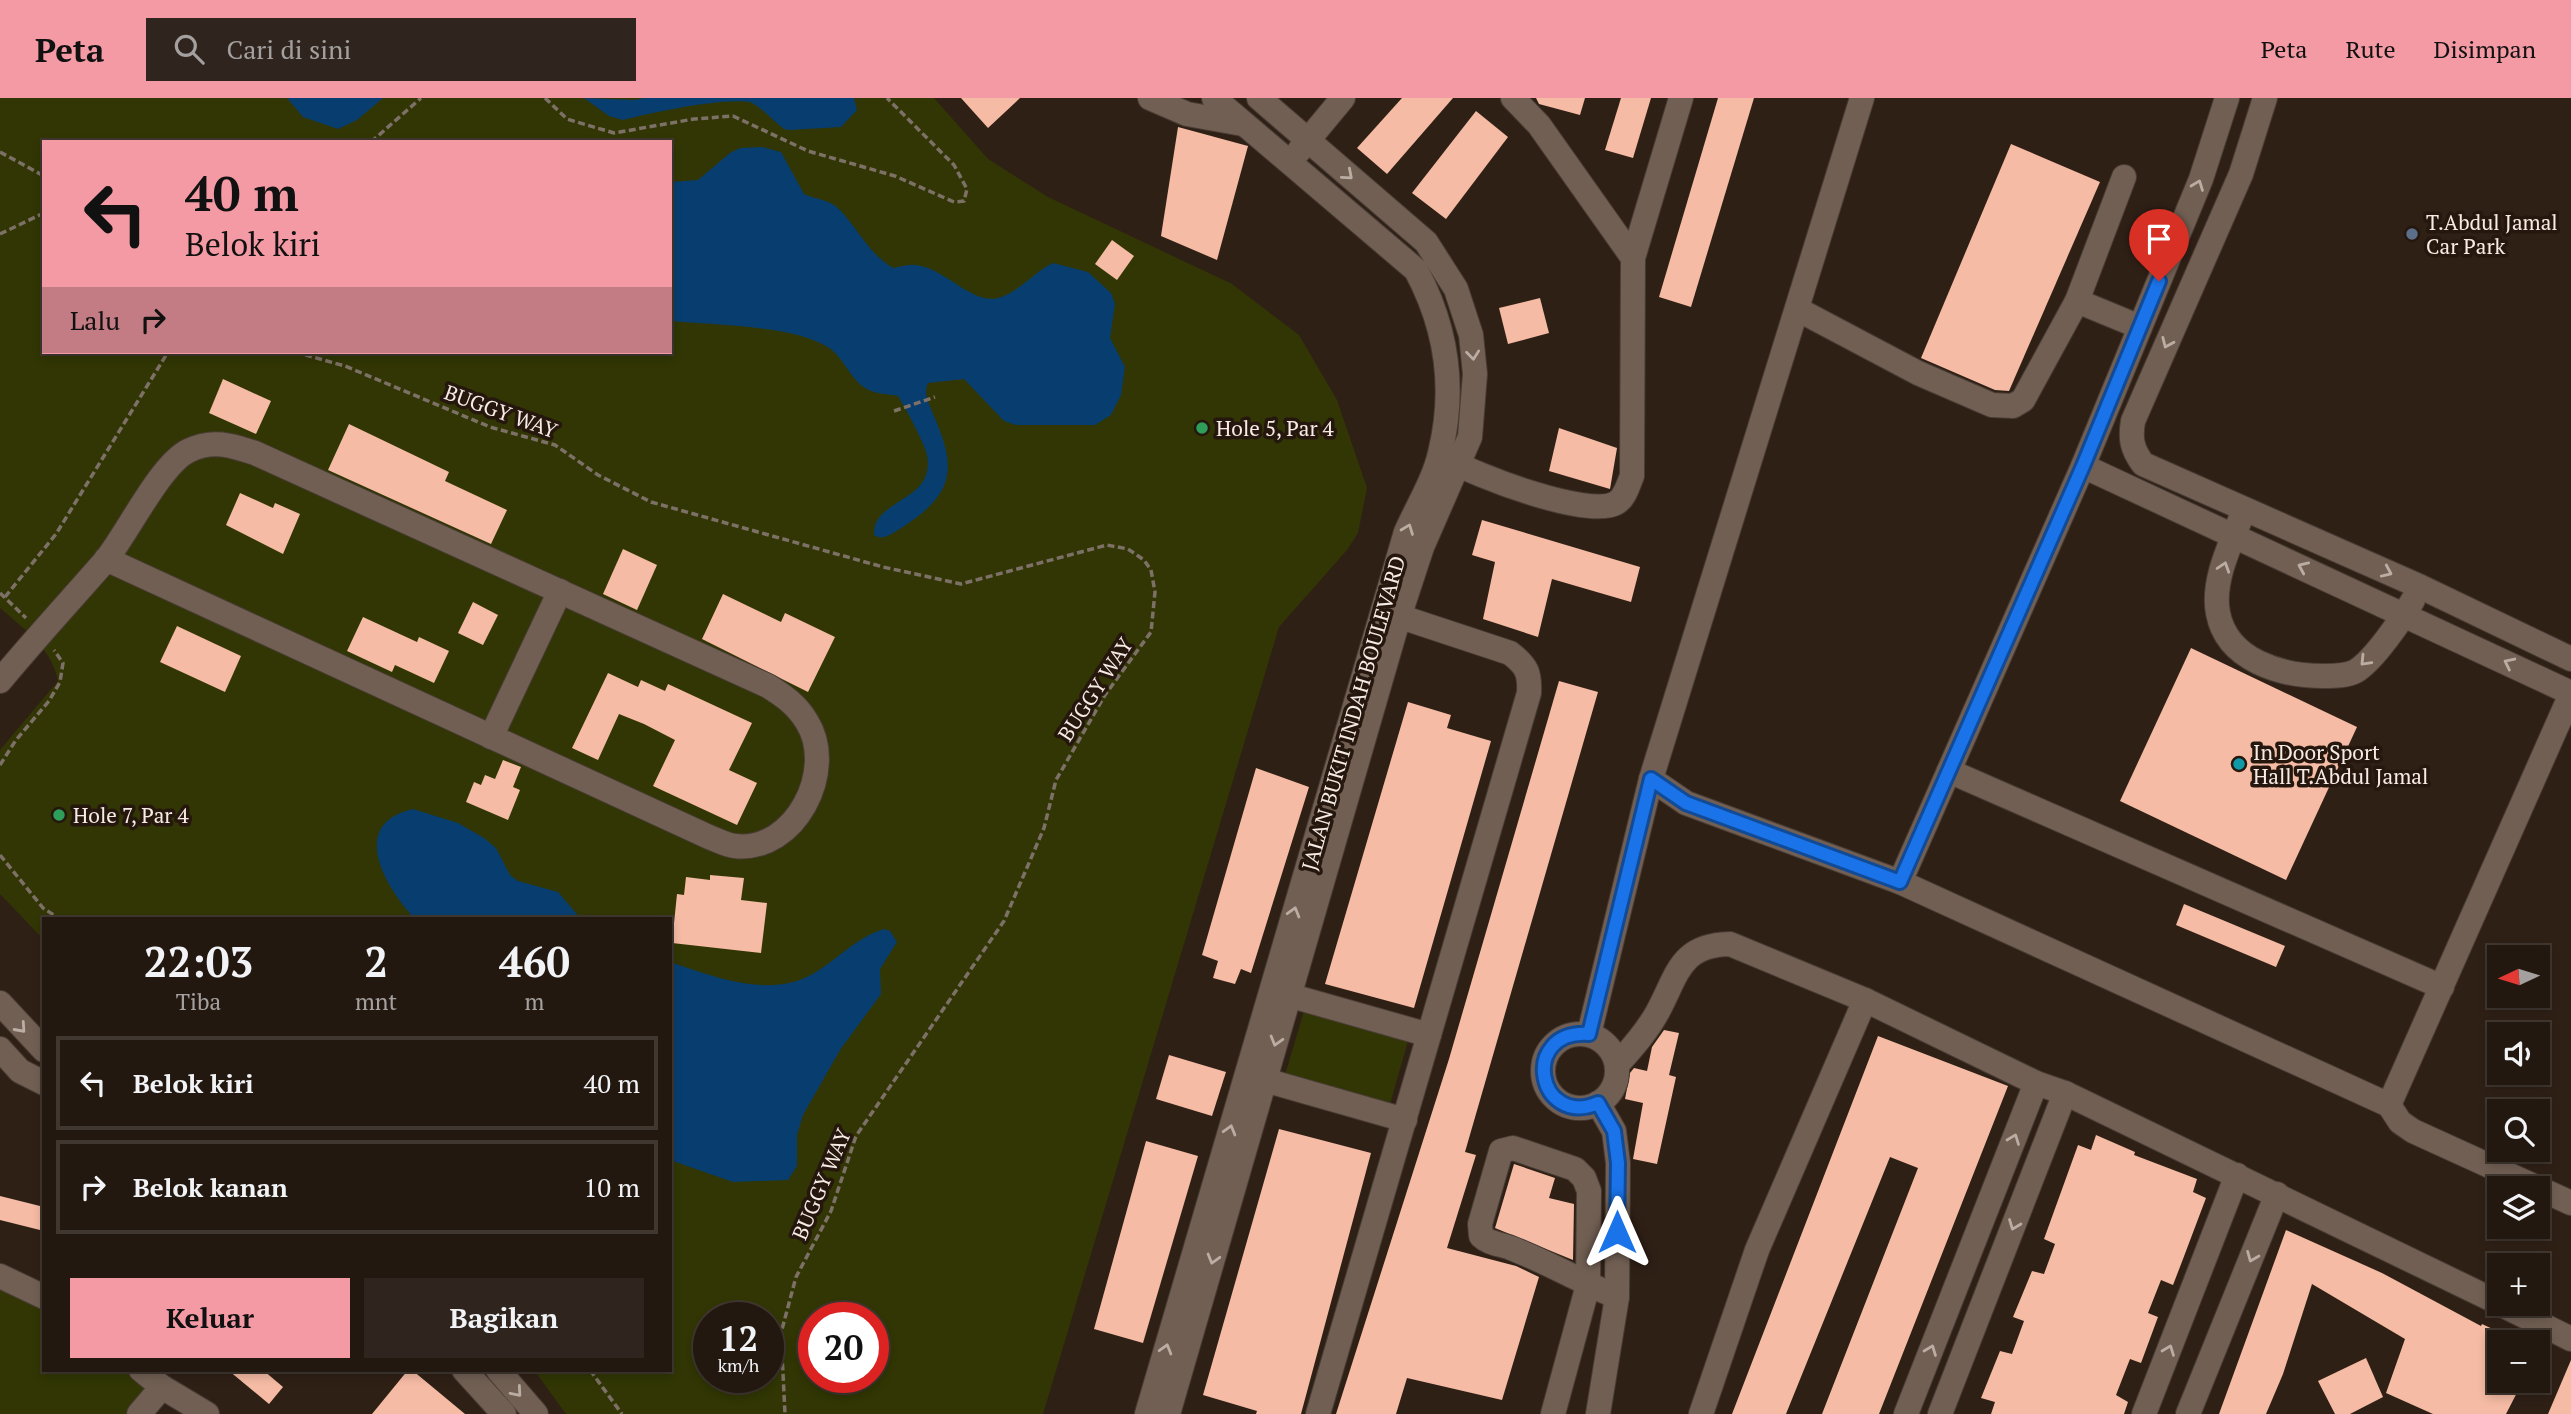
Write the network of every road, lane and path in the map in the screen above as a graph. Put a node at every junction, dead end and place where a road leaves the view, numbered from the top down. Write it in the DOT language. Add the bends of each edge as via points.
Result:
graph roads {
  1 [pos="421,98"];
  2 [pos="545,98"];
  3 [pos="887,98"];
  4 [pos="1150,98"];
  5 [pos="1214,98"];
  6 [pos="1259,98"];
  7 [pos="1343,98"];
  8 [pos="1681,98"];
  9 [pos="1862,98"];
  10 [pos="2227,98"];
  11 [pos="2265,98"];
  12 [pos="1516,99"];
  13 [pos="1244,124"];
  14 [pos="373,140"];
  15 [pos="1308,142"];
  16 [pos="0,152"];
  17 [pos="1287,163"];
  18 [pos="42,175"];
  19 [pos="2124,177"];
  20 [pos="42,214"];
  21 [pos="0,234"];
  22 [pos="1633,258"];
  23 [pos="2159,281"];
  24 [pos="2189,294"];
  25 [pos="2077,301"];
  26 [pos="1797,309"];
  27 [pos="2140,327"];
  28 [pos="166,354"];
  29 [pos="302,354"];
  30 [pos="935,397"];
  31 [pos="894,411"];
  32 [pos="2099,426"];
  33 [pos="2131,438"];
  34 [pos="1450,461"];
  35 [pos="2083,466"];
  36 [pos="2245,510"];
  37 [pos="2234,536"];
  38 [pos="106,559"];
  39 [pos="2421,587"];
  40 [pos="560,591"];
  41 [pos="0,593"];
  42 [pos="5,597"];
  43 [pos="2405,613"];
  44 [pos="1391,614"];
  45 [pos="40,633"];
  46 [pos="2571,659"];
  47 [pos="0,681"];
  48 [pos="2571,694"];
  49 [pos="491,737"];
  50 [pos="0,765"];
  51 [pos="1949,771"];
  52 [pos="1651,779"];
  53 [pos="0,855"];
  54 [pos="1900,882"];
  55 [pos="57,917"];
  56 [pos="2442,987"];
  57 [pos="1280,993"];
  58 [pos="1865,1000"];
  59 [pos="0,1003"];
  60 [pos="1589,1034"];
  61 [pos="1429,1035"];
  62 [pos="42,1048"];
  63 [pos="0,1049"];
  64 [pos="1616,1065"];
  65 [pos="1255,1078"];
  66 [pos="42,1082"];
  67 [pos="2036,1083"];
  68 [pos="2065,1093"];
  69 [pos="1598,1103"];
  70 [pos="2389,1105"];
  71 [pos="1405,1120"];
  72 [pos="2237,1175"];
  73 [pos="2277,1194"];
  74 [pos="2571,1203"];
  75 [pos="0,1276"];
  76 [pos="1588,1285"];
  77 [pos="42,1296"];
  78 [pos="1617,1297"];
  79 [pos="2487,1297"];
  80 [pos="2526,1316"];
  81 [pos="2571,1339"];
  82 [pos="143,1372"];
  83 [pos="465,1372"];
  84 [pos="500,1372"];
  85 [pos="591,1372"];
  86 [pos="162,1387"];
  87 [pos="491,1409"];
  88 [pos="139,1414"];
  89 [pos="206,1414"];
  90 [pos="536,1414"];
  91 [pos="622,1414"];
  92 [pos="785,1414"];
  93 [pos="1147,1414"];
  94 [pos="1168,1414"];
  95 [pos="1318,1414"];
  96 [pos="1553,1414"];
  97 [pos="1598,1414"];
  98 [pos="1701,1414"];
  99 [pos="1906,1414"];
  100 [pos="1940,1414"];
  101 [pos="2144,1414"];
  102 [pos="2188,1414"];
  1 -- 14 [label="path"];
  2 -- 3 [label="path" via="567,119 614,134 733,116 808,151 895,176 954,202 964,201 967,189 954,165"];
  4 -- 13 [label="street" via="1187,114"];
  5 -- 13 [label="street"];
  6 -- 15 [label="street"];
  7 -- 15 [label="street"];
  8 -- 22 [label="street"];
  9 -- 26 [label="street"];
  23 -- 10 [label="street, one-way" via="2201,179"];
  11 -- 24 [label="street" via="2241,174"];
  12 -- 22 [label="street"];
  13 -- 17 [label="street"];
  15 -- 17 [label="street"];
  15 -- 34 [label="street, one-way" via="1426,242 1456,289 1471,335 1475,374 1471,437"];
  16 -- 18 [label="path"];
  17 -- 34 [label="street" via="1416,270 1435,305 1445,342"];
  19 -- 25 [label="street"];
  20 -- 21 [label="path"];
  22 -- 34 [label="street" via="1632,476 1624,495 1616,503 1585,507 1518,489"];
  23 -- 24 [label="street"];
  23 -- 27 [label="street"];
  24 -- 33 [label="street, one-way" via="2133,421"];
  25 -- 26 [label="street" via="2023,400 2000,407 1918,373"];
  25 -- 27 [label="street"];
  26 -- 52 [label="street"];
  27 -- 32 [label="street"];
  28 -- 42 [label="path" via="56,534"];
  29 -- 92 [label="path, BUGGY WAY" via="345,366 490,427 555,444 598,475 651,502 883,567 961,584 1107,545 1128,549 1151,570 1155,592 1151,632 1105,695 1056,780 1044,828 1004,921 856,1136 831,1211 796,1277 781,1334"];
  30 -- 31 [label="path"];
  32 -- 33 [label="street"];
  32 -- 35 [label="street"];
  33 -- 36 [label="street" via="2134,453 2143,464"];
  34 -- 44 [label="street" via="1422,547"];
  35 -- 37 [label="street"];
  35 -- 51 [label="street"];
  36 -- 37 [label="street"];
  36 -- 39 [label="street, one-way"];
  43 -- 37 [label="street, one-way"];
  43 -- 37 [label="street, one-way" via="2356,671 2339,676 2294,676 2268,669 2228,638 2218,615 2216,591"];
  38 -- 40 [label="street" via="174,461 214,443 255,453"];
  38 -- 45 [label="street"];
  38 -- 49 [label="street"];
  39 -- 43 [label="street"];
  39 -- 46 [label="street"];
  40 -- 49 [label="street"];
  40 -- 49 [label="street" via="792,701 809,724 817,751 817,779 806,805 780,832 736,846"];
  41 -- 42 [label="path"];
  42 -- 45 [label="path"];
  48 -- 43 [label="street, one-way"];
  44 -- 57 [label="street"];
  44 -- 61 [label="street" via="1510,653 1530,674 1529,693"];
  45 -- 47 [label="street"];
  45 -- 50 [label="path" via="63,663 60,682"];
  48 -- 56 [label="street"];
  51 -- 54 [label="street"];
  51 -- 56 [label="street"];
  52 -- 54 [label="street" via="1686,803"];
  52 -- 60 [label="street"];
  53 -- 55 [label="path" via="43,908"];
  54 -- 70 [label="street"];
  56 -- 70 [label="street"];
  57 -- 61 [label="street"];
  57 -- 65 [label="street"];
  58 -- 64 [label="street" via="1730,944 1709,944 1686,957 1645,1033"];
  58 -- 67 [label="street"];
  58 -- 98 [label="street" via="1757,1250"];
  59 -- 62 [label="street, one-way"];
  60 -- 64 [label="street" via="1607,1046"];
  60 -- 69 [label="street" via="1558,1041 1545,1057 1543,1074 1550,1093 1566,1105"];
  61 -- 71 [label="street"];
  63 -- 66 [label="street" via="20,1071"];
  64 -- 69 [label="street" via="1613,1087"];
  65 -- 71 [label="street"];
  93 -- 65 [label="street, one-way"];
  65 -- 94 [label="street, one-way"];
  67 -- 68 [label="street"];
  99 -- 67 [label="street, one-way"];
  68 -- 72 [label="street"];
  68 -- 100 [label="street, one-way"];
  69 -- 78 [label="street" via="1614,1131 1618,1163"];
  70 -- 74 [label="street" via="2413,1131"];
  71 -- 95 [label="street"];
  72 -- 73 [label="street"];
  101 -- 72 [label="street, one-way"];
  73 -- 79 [label="street"];
  73 -- 102 [label="street, one-way"];
  75 -- 77 [label="street"];
  76 -- 76 [label="street" via="1481,1236 1480,1224 1502,1151 1513,1148 1575,1169 1584,1178 1589,1191"];
  76 -- 78 [label="street"];
  76 -- 96 [label="street"];
  78 -- 97 [label="street"];
  80 -- 81 [label="street"];
  82 -- 86 [label="street"];
  83 -- 87 [label="street"];
  84 -- 90 [label="street, one-way"];
  85 -- 91 [label="path"];
  86 -- 88 [label="street"];
  86 -- 89 [label="street"];
}
